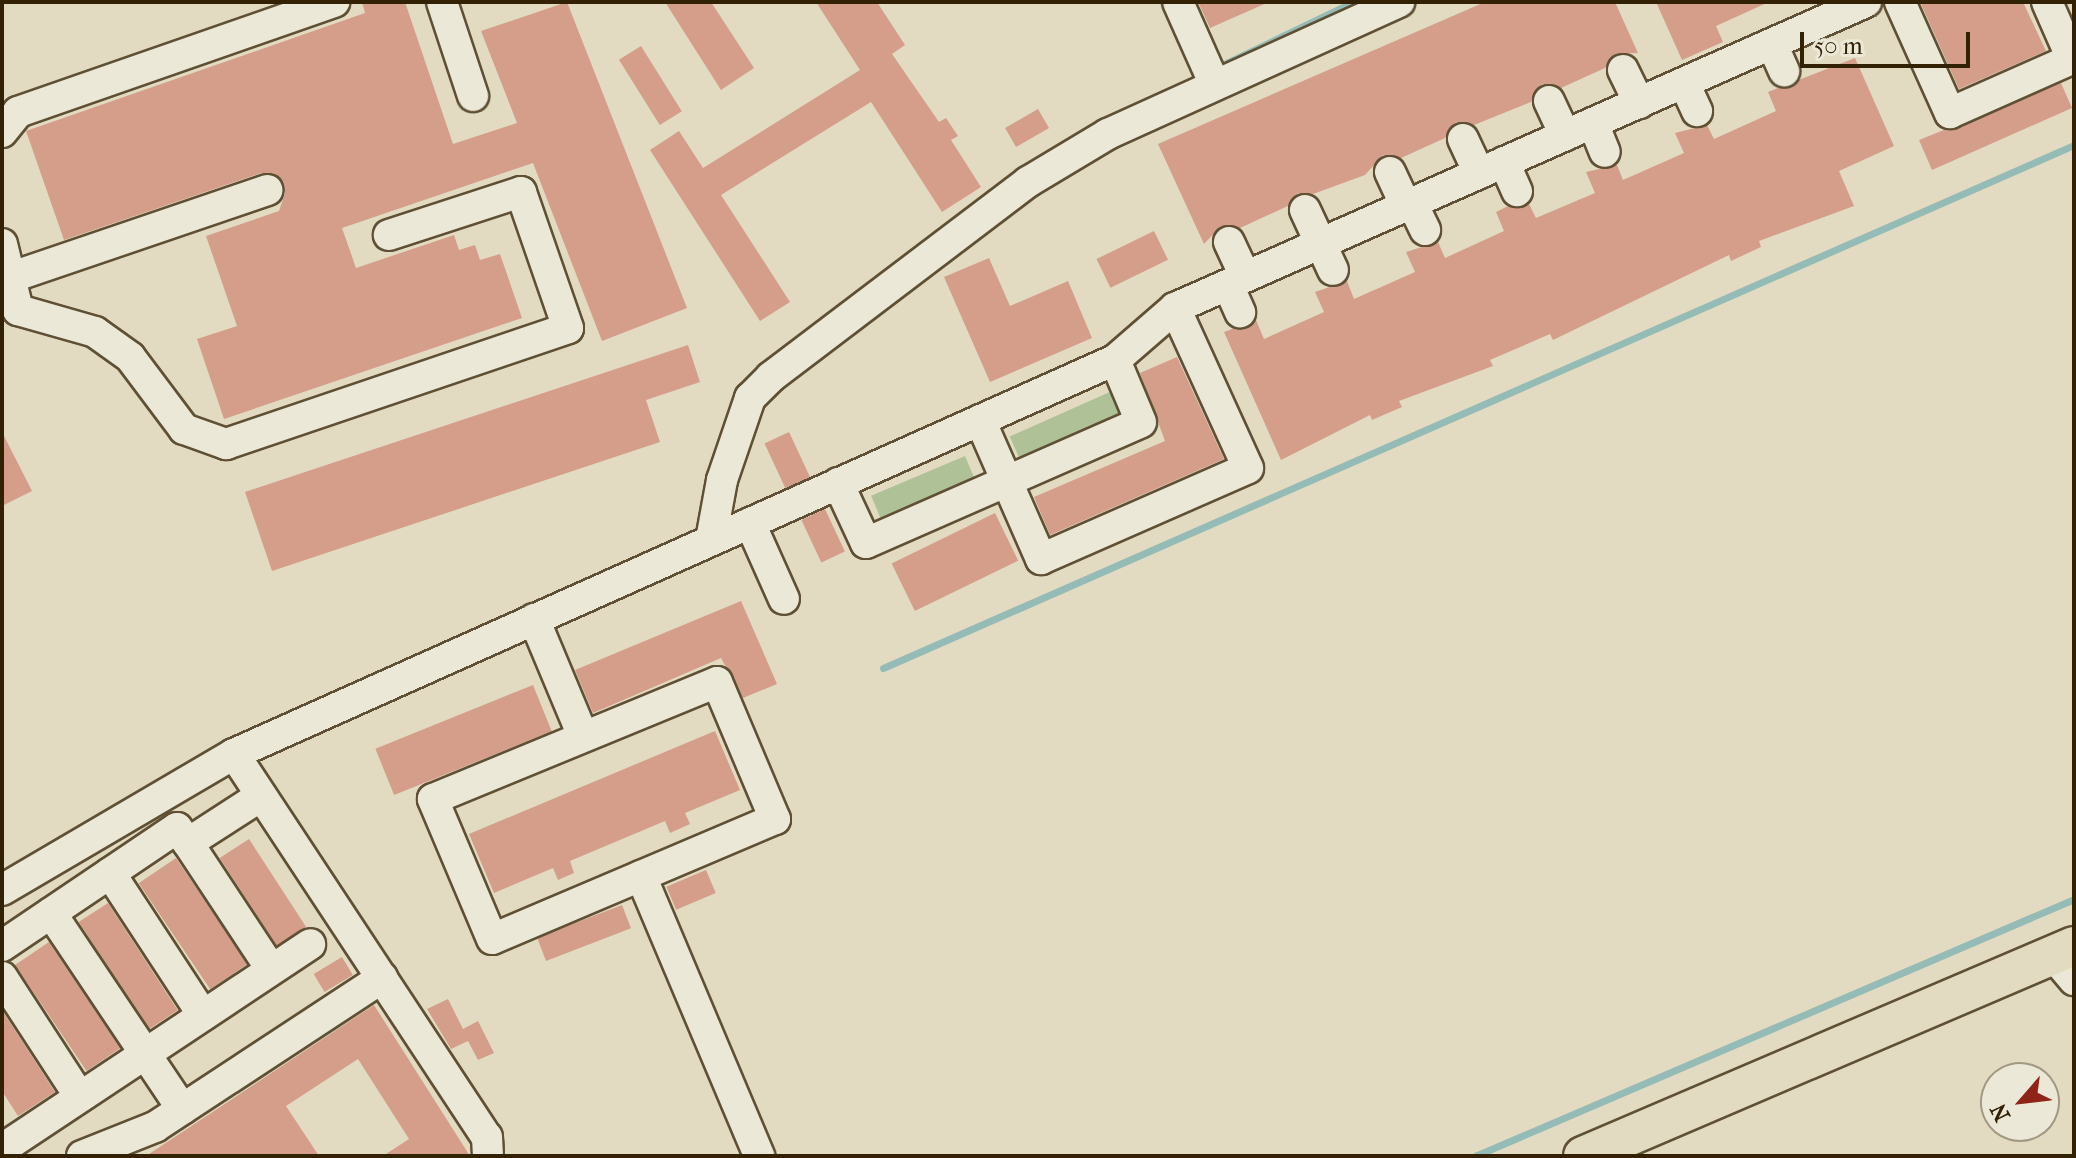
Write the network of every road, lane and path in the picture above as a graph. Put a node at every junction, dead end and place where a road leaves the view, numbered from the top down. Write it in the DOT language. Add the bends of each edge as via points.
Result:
graph roads {
  1 [pos="334,2"];
  2 [pos="442,2"];
  3 [pos="1178,2"];
  4 [pos="1399,2"];
  5 [pos="1866,2"];
  6 [pos="1900,2"];
  7 [pos="2047,2"];
  8 [pos="1623,70"];
  9 [pos="1214,83"];
  10 [pos="1684,83"];
  11 [pos="473,96"];
  12 [pos="1549,101"];
  13 [pos="1639,103"];
  14 [pos="1697,111"];
  15 [pos="1593,123"];
  16 [pos="2,132"];
  17 [pos="1565,136"];
  18 [pos="1463,139"];
  19 [pos="1605,152"];
  20 [pos="1492,168"];
  21 [pos="1390,172"];
  22 [pos="267,190"];
  23 [pos="1517,191"];
  24 [pos="1409,204"];
  25 [pos="1305,210"];
  26 [pos="1425,230"];
  27 [pos="389,235"];
  28 [pos="1229,242"];
  29 [pos="2,244"];
  30 [pos="1327,257"];
  31 [pos="9,278"];
  32 [pos="1236,281"];
  33 [pos="1175,308"];
  34 [pos="1240,312"];
  35 [pos="10,314"];
  36 [pos="1115,360"];
  37 [pos="980,420"];
  38 [pos="1007,481"];
  39 [pos="838,483"];
  40 [pos="750,523"];
  41 [pos="711,540"];
  42 [pos="784,599"];
  43 [pos="534,619"];
  44 [pos="583,736"];
  45 [pos="234,754"];
  46 [pos="261,796"];
  47 [pos="188,843"];
  48 [pos="110,873"];
  49 [pos="641,876"];
  50 [pos="2,890"];
  51 [pos="51,913"];
  52 [pos="310,944"];
  53 [pos="2,946"];
  54 [pos="2067,960"];
  55 [pos="271,969"];
  56 [pos="2,977"];
  57 [pos="382,978"];
  58 [pos="203,1015"];
  59 [pos="142,1055"];
  60 [pos="80,1097"];
  61 [pos="182,1109"];
  62 [pos="7,1135"];
  63 [pos="82,1156"];
  64 [pos="488,1156"];
  65 [pos="759,1156"];
  66 [pos="1583,1156"];
  1 -- 16 [label="street" via="18,112"];
  2 -- 11 [label="street"];
  3 -- 9 [label="street"];
  4 -- 9 [label="street"];
  5 -- 10 [label="street" via="1778,58"];
  6 -- 7 [label="street" via="1950,113 2072,59"];
  8 -- 13 [label="street"];
  9 -- 41 [label="street" via="1130,122 1028,182 771,377 750,398 722,480"];
  10 -- 13 [label="street"];
  10 -- 14 [label="street"];
  12 -- 17 [label="street"];
  13 -- 15 [label="street"];
  15 -- 17 [label="street"];
  15 -- 19 [label="street"];
  17 -- 20 [label="street"];
  18 -- 20 [label="street"];
  20 -- 23 [label="street"];
  20 -- 24 [label="street"];
  21 -- 24 [label="street"];
  22 -- 31 [label="street"];
  24 -- 26 [label="street"];
  24 -- 30 [label="street"];
  25 -- 30 [label="street"];
  27 -- 35 [label="street" via="521,192 568,328 226,444 184,429 130,357 95,332"];
  28 -- 32 [label="street"];
  29 -- 31 [label="street"];
  30 -- 32 [label="street"];
  31 -- 35 [label="street"];
  32 -- 33 [label="street"];
  32 -- 34 [label="street"];
  33 -- 36 [label="street"];
  33 -- 38 [label="street" via="1248,468 1041,559"];
  36 -- 37 [label="street"];
  36 -- 38 [label="street" via="1141,422"];
  37 -- 38 [label="street"];
  37 -- 39 [label="street"];
  38 -- 39 [label="street" via="866,543"];
  39 -- 40 [label="street"];
  40 -- 41 [label="street"];
  40 -- 42 [label="street"];
  41 -- 43 [label="street"];
  43 -- 44 [label="street"];
  43 -- 45 [label="street"];
  44 -- 49 [label="street" via="717,682 775,819"];
  44 -- 49 [label="street" via="433,799 492,939"];
  45 -- 46 [label="street"];
  45 -- 50 [label="street"];
  46 -- 47 [label="street"];
  46 -- 57 [label="street"];
  47 -- 48 [label="street" via="177,828"];
  47 -- 55 [label="street"];
  48 -- 51 [label="street"];
  48 -- 58 [label="street"];
  49 -- 65 [label="street"];
  51 -- 53 [label="street"];
  51 -- 59 [label="street"];
  52 -- 55 [label="street"];
  54 -- 66 [label="main road"];
  55 -- 58 [label="street"];
  56 -- 60 [label="street"];
  57 -- 61 [label="street"];
  57 -- 64 [label="street" via="487,1137"];
  58 -- 59 [label="street"];
  59 -- 60 [label="street"];
  59 -- 61 [label="street"];
  60 -- 62 [label="street"];
  61 -- 63 [label="street"];
}
